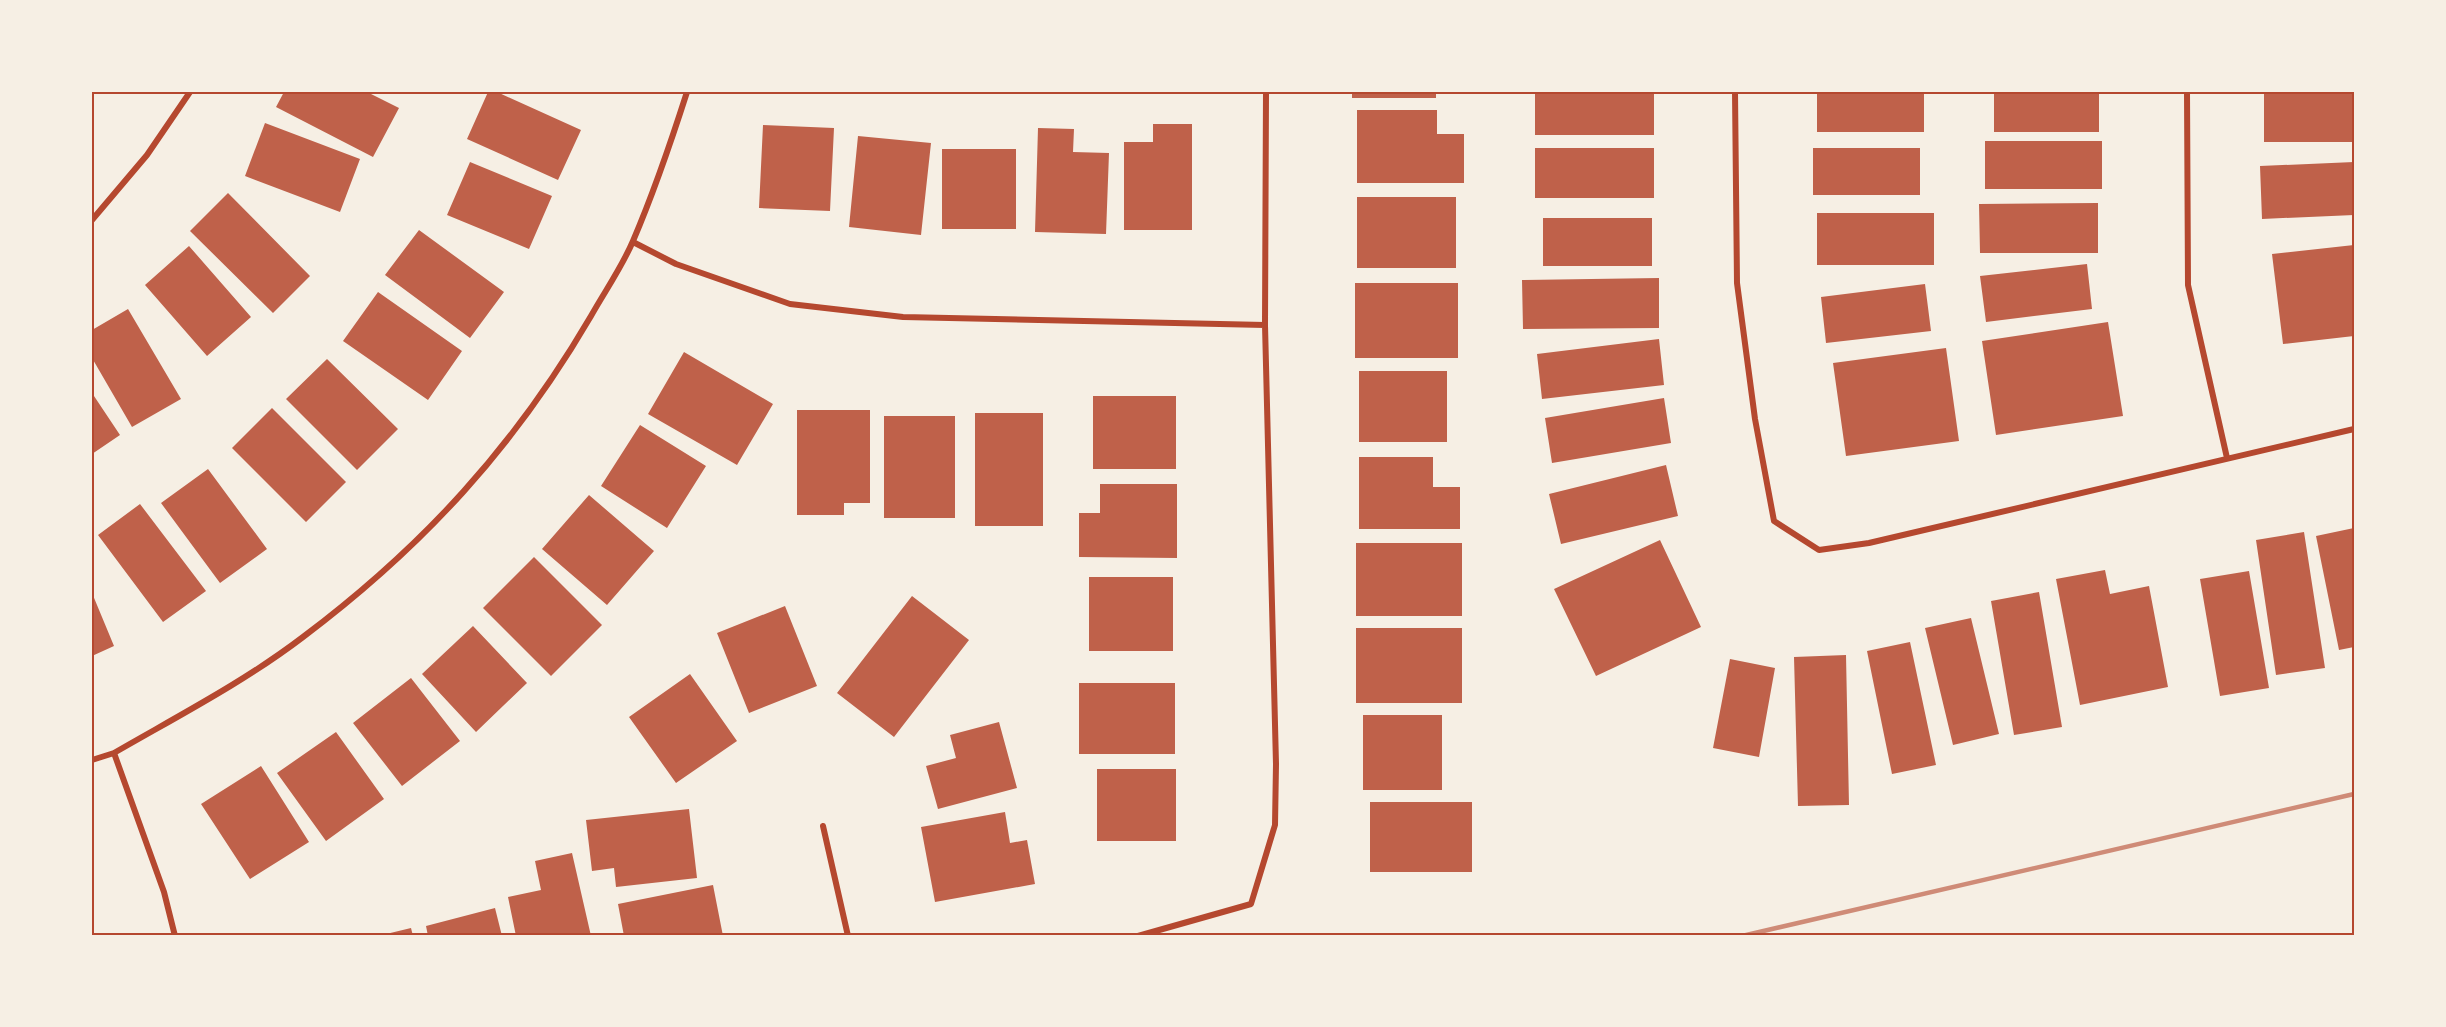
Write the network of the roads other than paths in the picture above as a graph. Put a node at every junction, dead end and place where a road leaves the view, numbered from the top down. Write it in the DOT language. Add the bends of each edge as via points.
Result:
graph roads {
  1 [pos="190,92"];
  2 [pos="687,92"];
  3 [pos="1266,92"];
  4 [pos="1735,92"];
  5 [pos="2187,92"];
  6 [pos="92,220"];
  7 [pos="633,242"];
  8 [pos="1265,325"];
  9 [pos="2355,429"];
  10 [pos="2227,458"];
  11 [pos="114,753"];
  12 [pos="92,760"];
  13 [pos="823,826"];
  14 [pos="175,936"];
  15 [pos="848,936"];
  16 [pos="1138,936"];
  1 -- 6 [label="street" via="147,155"];
  2 -- 7 [label="street"];
  3 -- 8 [label="street"];
  4 -- 10 [label="street" via="1737,283 1755,419 1774,521 1819,550 1849,546"];
  5 -- 10 [label="street" via="2188,285"];
  7 -- 8 [label="street" via="676,264 790,304 903,317"];
  7 -- 11 [label="street" via="564,362 502,449 451,508 367,586 303,638 242,680"];
  8 -- 16 [label="street" via="1275,825 1251,904"];
  9 -- 10 [label="street"];
  11 -- 12 [label="street"];
  11 -- 14 [label="street" via="164,892"];
  13 -- 15 [label="street"];
}
